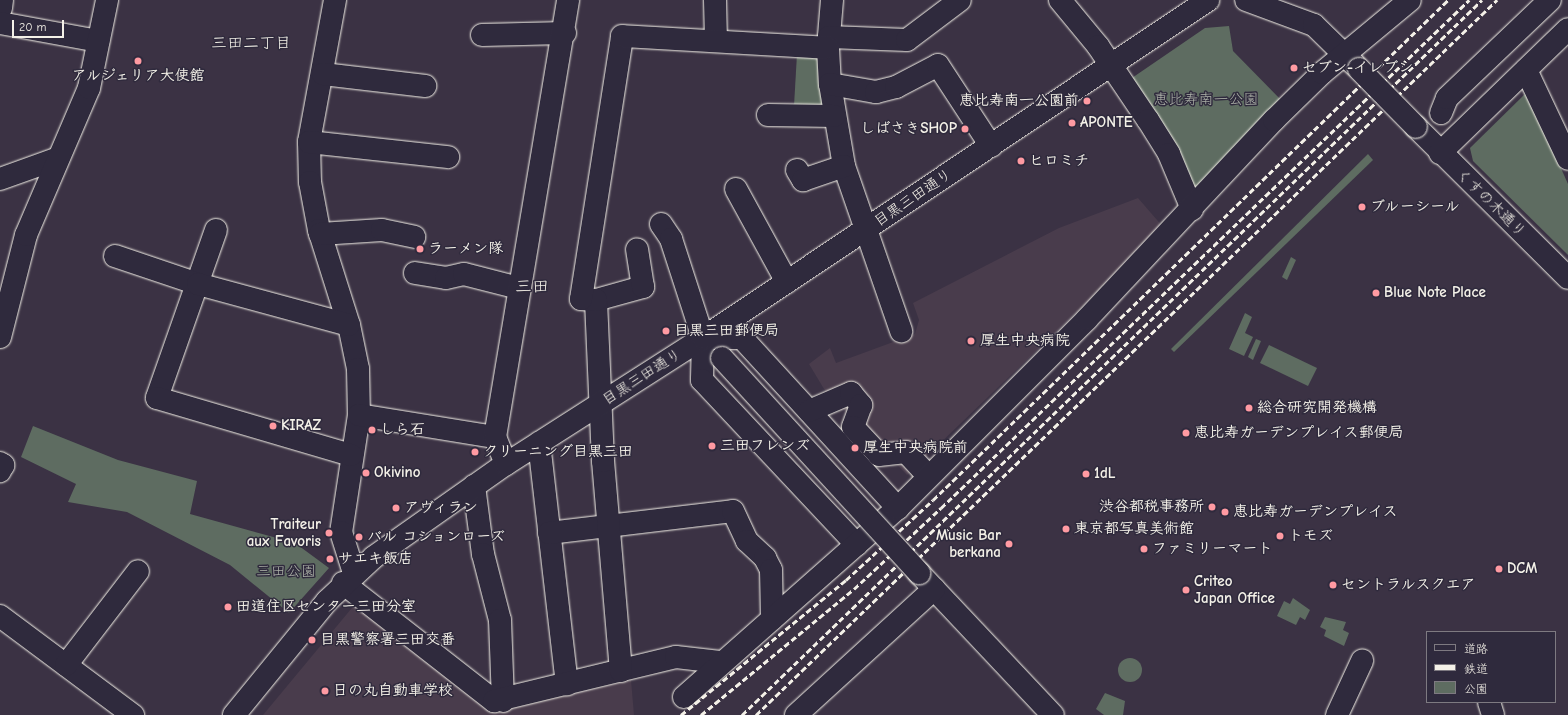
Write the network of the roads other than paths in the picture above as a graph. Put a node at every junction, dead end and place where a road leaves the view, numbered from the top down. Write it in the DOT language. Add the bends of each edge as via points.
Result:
graph roads {
  1 [pos="108,0"];
  2 [pos="335,0"];
  3 [pos="568,0"];
  4 [pos="715,0"];
  5 [pos="832,0"];
  6 [pos="960,0"];
  7 [pos="1060,0"];
  8 [pos="1208,0"];
  9 [pos="1246,0"];
  10 [pos="1410,0"];
  11 [pos="1550,0"];
  12 [pos="1,10"];
  13 [pos="1568,29"];
  14 [pos="565,33"];
  15 [pos="482,35"];
  16 [pos="98,41"];
  17 [pos="716,41"];
  18 [pos="828,42"];
  19 [pos="1352,62"];
  20 [pos="1112,66"];
  21 [pos="1526,70"];
  22 [pos="323,74"];
  23 [pos="830,84"];
  24 [pos="425,86"];
  25 [pos="1441,113"];
  26 [pos="768,115"];
  27 [pos="834,116"];
  28 [pos="309,142"];
  29 [pos="991,146"];
  30 [pos="1440,153"];
  31 [pos="448,157"];
  32 [pos="1568,159"];
  33 [pos="56,160"];
  34 [pos="844,166"];
  35 [pos="797,170"];
  36 [pos="0,179"];
  37 [pos="736,189"];
  38 [pos="1192,209"];
  39 [pos="661,224"];
  40 [pos="868,228"];
  41 [pos="216,230"];
  42 [pos="320,234"];
  43 [pos="414,237"];
  44 [pos="637,249"];
  45 [pos="115,256"];
  46 [pos="415,273"];
  47 [pos="1568,278"];
  48 [pos="787,282"];
  49 [pos="198,284"];
  50 [pos="518,288"];
  51 [pos="596,300"];
  52 [pos="349,325"];
  53 [pos="901,331"];
  54 [pos="0,337"];
  55 [pos="703,338"];
  56 [pos="602,402"];
  57 [pos="809,411"];
  58 [pos="360,415"];
  59 [pos="495,437"];
  60 [pos="539,443"];
  61 [pos="351,455"];
  62 [pos="0,463"];
  63 [pos="506,464"];
  64 [pos="0,472"];
  65 [pos="928,476"];
  66 [pos="474,486"];
  67 [pos="898,508"];
  68 [pos="610,526"];
  69 [pos="549,533"];
  70 [pos="857,546"];
  71 [pos="138,571"];
  72 [pos="349,578"];
  73 [pos="934,590"];
  74 [pos="0,616"];
  75 [pos="772,619"];
  76 [pos="1362,661"];
  77 [pos="720,662"];
  78 [pos="66,665"];
  79 [pos="620,671"];
  80 [pos="567,684"];
  81 [pos="684,697"];
  82 [pos="503,700"];
  83 [pos="1489,703"];
  84 [pos="133,715"];
  85 [pos="234,715"];
  86 [pos="796,715"];
  87 [pos="1053,715"];
  88 [pos="1337,715"];
  89 [pos="1493,715"];
  1 -- 16 [label="street"];
  2 -- 22 [label="street"];
  3 -- 14 [label="street"];
  4 -- 17 [label="street"];
  5 -- 18 [label="street"];
  6 -- 18 [label="street" via="907,40"];
  7 -- 20 [label="street"];
  8 -- 20 [label="street, 目黒三田通り"];
  9 -- 19 [label="street, くすの木通り" via="1314,25"];
  10 -- 19 [label="street"];
  11 -- 25 [label="street" via="1446,98"];
  12 -- 16 [label="street"];
  13 -- 21 [label="street"];
  14 -- 15 [label="street"];
  14 -- 50 [label="street"];
  16 -- 33 [label="street" via="89,88"];
  17 -- 18 [label="street"];
  17 -- 51 [label="street" via="622,36 582,299"];
  18 -- 23 [label="street"];
  19 -- 30 [label="street, くすの木通り, bridge"];
  19 -- 38 [label="street" via="1274,120"];
  20 -- 29 [label="street, 目黒三田通り"];
  20 -- 38 [label="street" via="1169,154"];
  21 -- 30 [label="street"];
  21 -- 32 [label="street"];
  22 -- 24 [label="street"];
  22 -- 28 [label="street"];
  23 -- 27 [label="street"];
  23 -- 29 [label="street" via="876,92 896,87 938,65"];
  26 -- 27 [label="street"];
  27 -- 34 [label="street"];
  28 -- 31 [label="street"];
  28 -- 42 [label="street" via="310,182"];
  29 -- 40 [label="street, 目黒三田通り"];
  30 -- 47 [label="street, くすの木通り"];
  33 -- 36 [label="street"];
  33 -- 54 [label="street" via="26,235"];
  34 -- 35 [label="street" via="803,180"];
  34 -- 40 [label="street"];
  37 -- 48 [label="street"];
  38 -- 65 [label="street" via="1087,319"];
  39 -- 55 [label="street" via="671,240"];
  40 -- 48 [label="street, 目黒三田通り"];
  40 -- 53 [label="street"];
  41 -- 49 [label="street"];
  42 -- 43 [label="street" via="382,230"];
  42 -- 52 [label="street"];
  44 -- 51 [label="street" via="643,287"];
  45 -- 49 [label="street"];
  46 -- 50 [label="street" via="446,278 464,274"];
  48 -- 55 [label="street, 目黒三田通り"];
  49 -- 52 [label="street"];
  49 -- 61 [label="street" via="157,398"];
  50 -- 59 [label="street"];
  51 -- 56 [label="street"];
  52 -- 58 [label="street" via="358,369"];
  55 -- 56 [label="street, 目黒三田通り"];
  55 -- 57 [label="street" via="742,338"];
  55 -- 70 [label="street" via="702,380"];
  55 -- 73 [label="street, bridge"];
  56 -- 60 [label="street, 目黒三田通り"];
  56 -- 68 [label="street"];
  57 -- 65 [label="street" via="850,393 861,405 853,427 879,455 906,452"];
  57 -- 67 [label="street"];
  58 -- 59 [label="street"];
  58 -- 61 [label="street"];
  59 -- 63 [label="street"];
  60 -- 63 [label="street, 目黒三田通り"];
  60 -- 69 [label="street"];
  61 -- 72 [label="street" via="341,532"];
  62 -- 64 [label="street" via="3,465"];
  63 -- 66 [label="street, 目黒三田通り"];
  65 -- 67 [label="street"];
  66 -- 72 [label="street, 目黒三田通り"];
  66 -- 82 [label="street" via="483,554 500,620"];
  67 -- 70 [label="street"];
  68 -- 69 [label="street"];
  68 -- 75 [label="street" via="733,511 747,541 765,558 771,570"];
  68 -- 79 [label="street"];
  69 -- 80 [label="street"];
  70 -- 75 [label="street"];
  71 -- 78 [label="street"];
  72 -- 82 [label="street" via="494,701"];
  72 -- 85 [label="street, 目黒三田通り"];
  73 -- 86 [label="street"];
  73 -- 87 [label="street"];
  74 -- 78 [label="street"];
  75 -- 77 [label="street"];
  76 -- 88 [label="street"];
  77 -- 79 [label="street" via="676,657"];
  77 -- 81 [label="street"];
  78 -- 84 [label="street"];
  79 -- 80 [label="street"];
  80 -- 82 [label="street"];
  83 -- 89 [label="street"];
}
